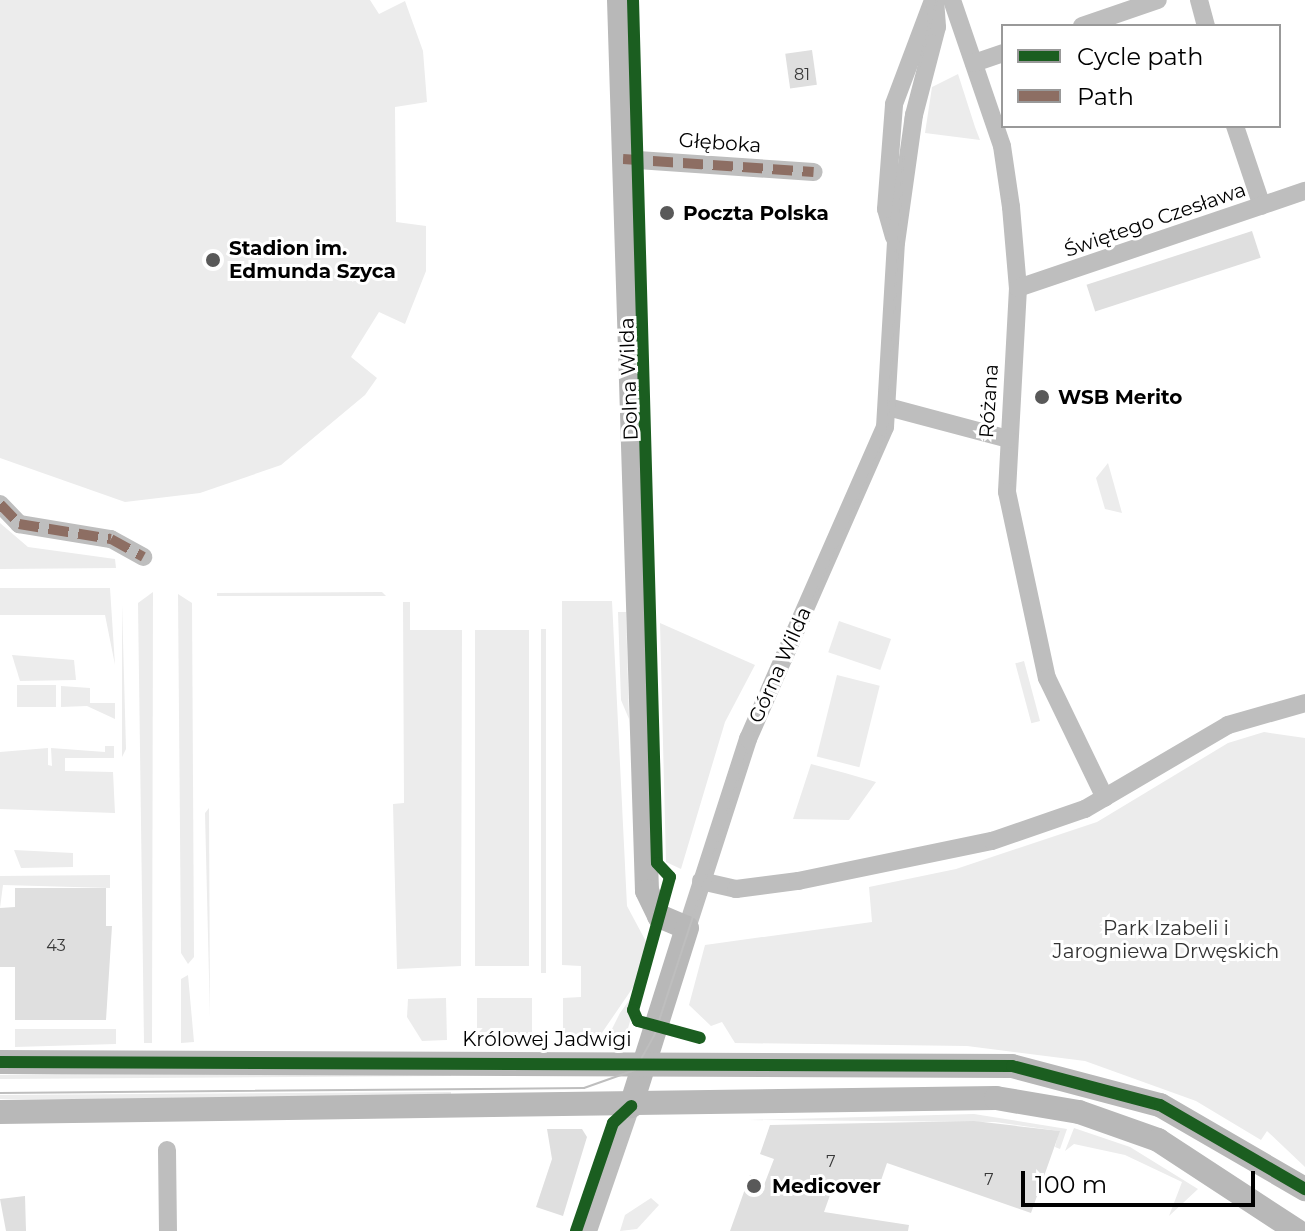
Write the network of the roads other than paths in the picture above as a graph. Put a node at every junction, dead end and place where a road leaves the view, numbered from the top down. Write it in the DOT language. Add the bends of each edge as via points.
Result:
graph roads {
  1 [pos="619,0"];
  2 [pos="934,0"];
  3 [pos="952,0"];
  4 [pos="1158,0"];
  5 [pos="1199,0"];
  6 [pos="1088,24"];
  7 [pos="1205,24"];
  8 [pos="1001,54"];
  9 [pos="974,63"];
  10 [pos="1236,128"];
  11 [pos="623,159"];
  12 [pos="814,172"];
  13 [pos="1305,191"];
  14 [pos="1262,206"];
  15 [pos="1018,288"];
  16 [pos="888,407"];
  17 [pos="1008,439"];
  18 [pos="0,504"];
  19 [pos="143,557"];
  20 [pos="1305,703"];
  21 [pos="1105,798"];
  22 [pos="701,881"];
  23 [pos="687,928"];
  24 [pos="645,1059"];
  25 [pos="0,1062"];
  26 [pos="634,1095"];
  27 [pos="0,1112"];
  28 [pos="1218,1134"];
  29 [pos="167,1150"];
  30 [pos="1203,1168"];
  31 [pos="1305,1189"];
  32 [pos="168,1231"];
  33 [pos="588,1231"];
  34 [pos="1297,1231"];
  1 -- 11 [label="street, Dolna Wilda"];
  2 -- 16 [label="street, Górna Wilda" via="937,27 914,115 896,243"];
  3 -- 9 [label="street, Różana"];
  4 -- 6 [label="street"];
  5 -- 7 [label="street"];
  8 -- 9 [label="street"];
  9 -- 15 [label="street, Różana" via="1005,159"];
  10 -- 14 [label="street"];
  11 -- 12 [label="street, Głęboka"];
  11 -- 23 [label="street, Dolna Wilda" via="647,891 659,916"];
  13 -- 14 [label="street, Świętego Czesława"];
  14 -- 15 [label="street, Świętego Czesława"];
  15 -- 17 [label="street, Różana"];
  16 -- 17 [label="street"];
  16 -- 22 [label="street, Górna Wilda" via="878,448 744,747"];
  17 -- 21 [label="street, Różana" via="1007,492 1047,678"];
  18 -- 19 [label="street" via="19,524 111,539"];
  20 -- 21 [label="street" via="1216,731"];
  21 -- 22 [label="street" via="1006,837 896,866 736,889"];
  22 -- 23 [label="street, Górna Wilda"];
  23 -- 24 [label="street, Górna Wilda"];
  24 -- 25 [label="street, Królowej Jadwigi"];
  24 -- 26 [label="street, Górna Wilda"];
  24 -- 28 [label="street, Królowej Jadwigi" via="1023,1067 1122,1091"];
  26 -- 27 [label="street"];
  26 -- 30 [label="street" via="1031,1102 1124,1126"];
  26 -- 33 [label="street"];
  28 -- 30 [label="street"];
  28 -- 31 [label="street, Królowej Jadwigi"];
  29 -- 32 [label="street"];
  30 -- 34 [label="street"];
}
